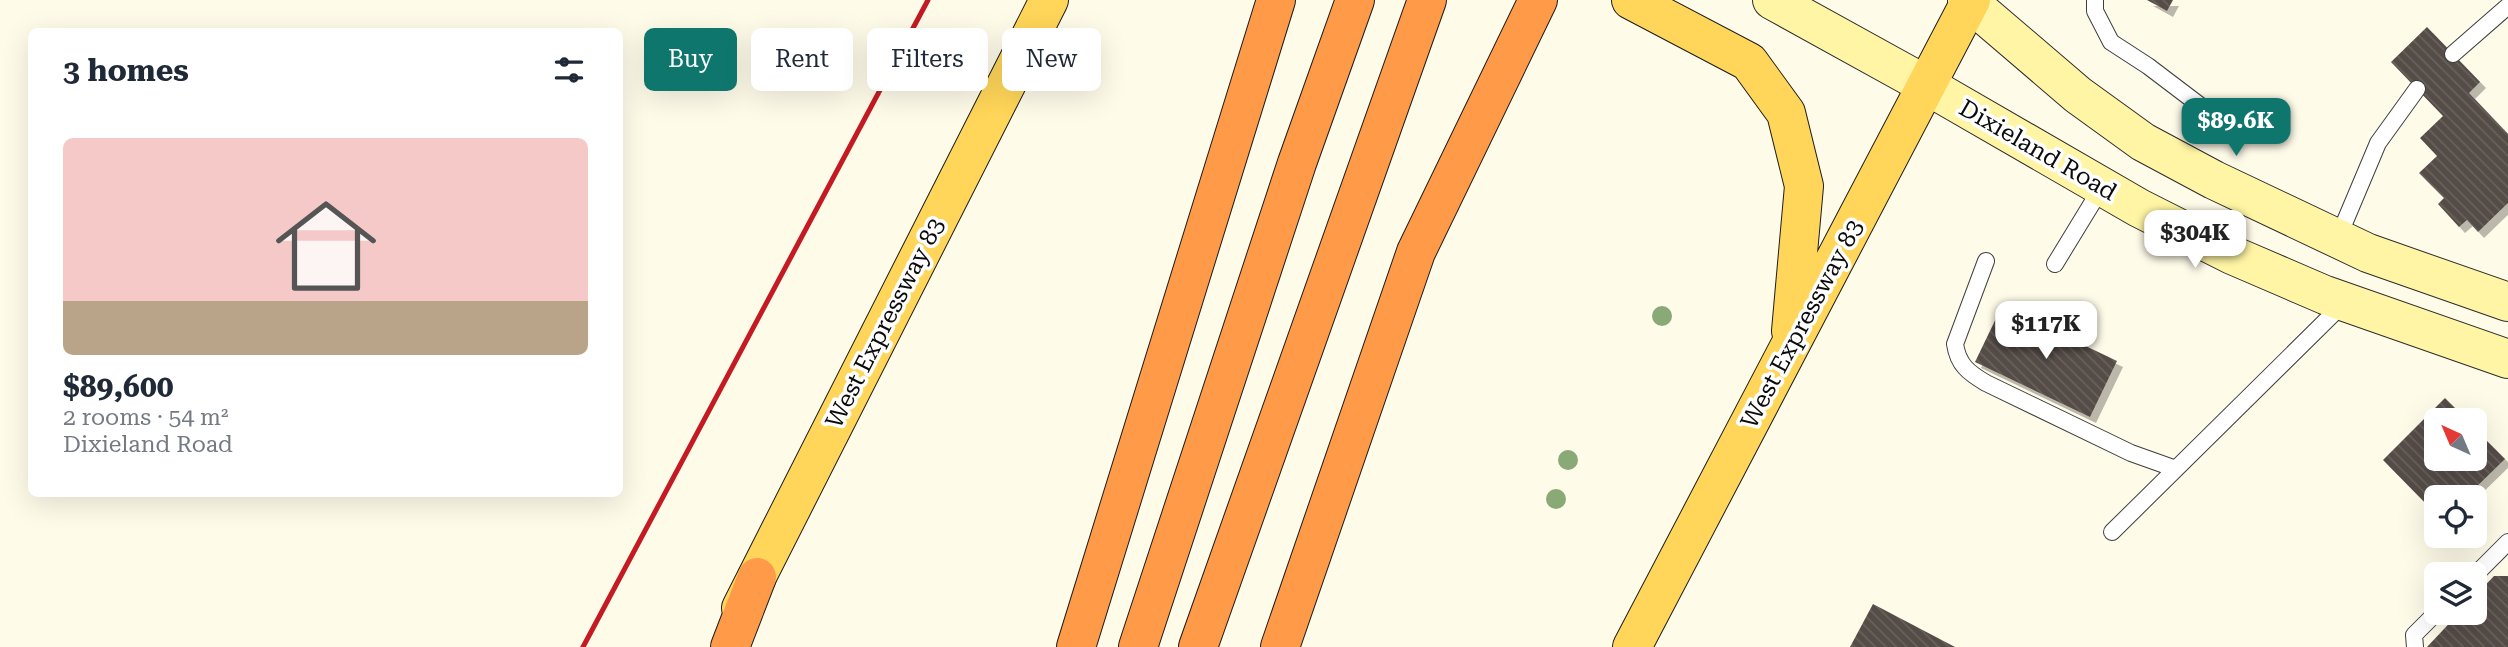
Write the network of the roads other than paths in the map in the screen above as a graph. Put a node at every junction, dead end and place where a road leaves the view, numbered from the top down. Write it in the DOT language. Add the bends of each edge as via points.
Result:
graph roads {
  1 [pos="1049,0"];
  2 [pos="1276,0"];
  3 [pos="1355,0"];
  4 [pos="1427,0"];
  5 [pos="1632,0"];
  6 [pos="1772,0"];
  7 [pos="2095,0"];
  8 [pos="1969,1"];
  9 [pos="1534,5"];
  10 [pos="2508,6"];
  11 [pos="2453,54"];
  12 [pos="1926,85"];
  13 [pos="2417,89"];
  14 [pos="2202,107"];
  15 [pos="2102,187"];
  16 [pos="2338,238"];
  17 [pos="1986,261"];
  18 [pos="2055,264"];
  19 [pos="2345,301"];
  20 [pos="2508,302"];
  21 [pos="1789,350"];
  22 [pos="2508,359"];
  23 [pos="2176,469"];
  24 [pos="2112,532"];
  25 [pos="2508,542"];
  26 [pos="2487,563"];
  27 [pos="757,577"];
  28 [pos="2424,625"];
  29 [pos="720,647"];
  30 [pos="730,647"];
  31 [pos="1076,647"];
  32 [pos="1138,647"];
  33 [pos="1198,647"];
  34 [pos="1280,647"];
  35 [pos="1632,647"];
  36 [pos="2415,647"];
  1 -- 27 [label="main road, West Expressway 83"];
  2 -- 31 [label="highway"];
  3 -- 32 [label="highway"];
  4 -- 33 [label="highway"];
  5 -- 21 [label="main road" via="1749,62 1786,113 1804,186"];
  6 -- 12 [label="main road, Dixieland Road"];
  7 -- 14 [label="lane" via="2095,11 2112,41"];
  8 -- 12 [label="main road, West Expressway 83"];
  8 -- 16 [label="main road" via="2078,95 2143,142"];
  9 -- 34 [label="highway" via="1416,252"];
  10 -- 11 [label="lane"];
  12 -- 15 [label="main road, Dixieland Road"];
  12 -- 21 [label="main road, West Expressway 83"];
  13 -- 16 [label="lane" via="2378,143"];
  15 -- 18 [label="lane"];
  15 -- 19 [label="main road, Dixieland Road" via="2232,255"];
  16 -- 20 [label="main road"];
  17 -- 23 [label="lane" via="1955,344 1957,357 1968,372 2131,453"];
  19 -- 22 [label="main road, Dixieland Road"];
  19 -- 23 [label="lane"];
  21 -- 35 [label="main road, West Expressway 83"];
  23 -- 24 [label="lane"];
  25 -- 26 [label="lane"];
  27 -- 29 [label="main road, West Expressway 83"];
  27 -- 30 [label="highway"];
  28 -- 36 [label="lane" via="2414,635"];
}
